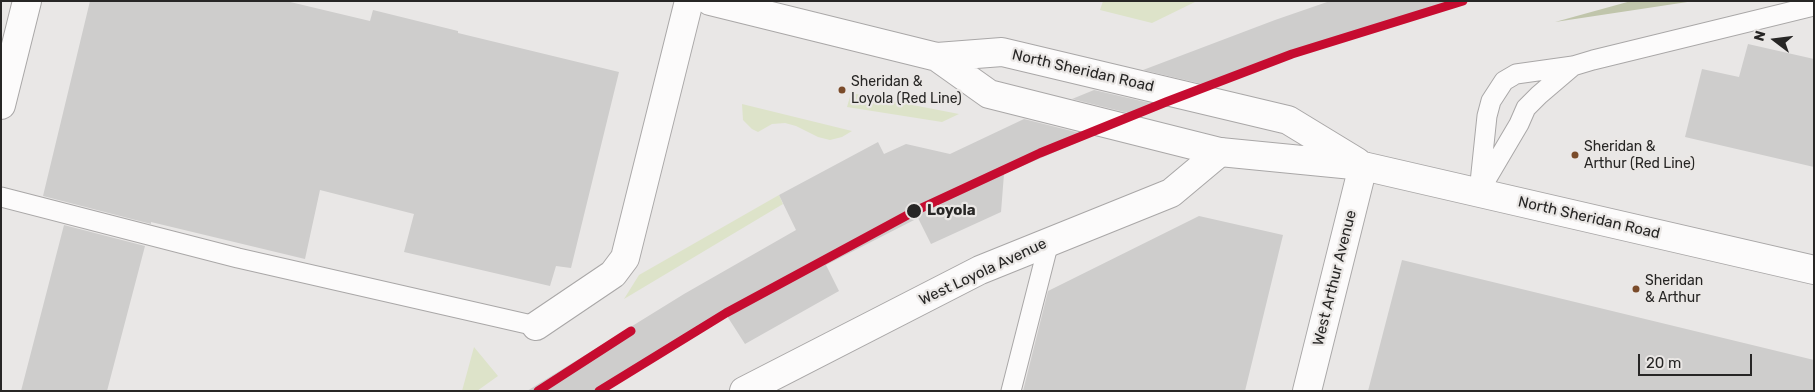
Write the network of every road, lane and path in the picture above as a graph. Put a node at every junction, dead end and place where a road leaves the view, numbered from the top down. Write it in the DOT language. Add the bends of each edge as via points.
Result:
graph roads {
  1 [pos="27,1"];
  2 [pos="689,1"];
  3 [pos="710,1"];
  4 [pos="1814,6"];
  5 [pos="937,57"];
  6 [pos="1573,66"];
  7 [pos="1,105"];
  8 [pos="1220,152"];
  9 [pos="1363,166"];
  10 [pos="1479,192"];
  11 [pos="1,197"];
  12 [pos="1049,242"];
  13 [pos="1814,270"];
  14 [pos="536,326"];
  15 [pos="744,391"];
  16 [pos="1012,391"];
  17 [pos="1306,391"];
  1 -- 7 [label="main road"];
  2 -- 14 [label="main road" via="625,258 613,274"];
  3 -- 5 [label="main road, North Sheridan Road"];
  4 -- 6 [label="lane"];
  5 -- 8 [label="main road, North Sheridan Road" via="989,94"];
  5 -- 9 [label="main road, North Sheridan Road" via="1002,52 1288,120"];
  6 -- 10 [label="lane" via="1526,108"];
  6 -- 10 [label="lane" via="1516,74 1496,91 1487,116"];
  8 -- 9 [label="main road, North Sheridan Road"];
  8 -- 12 [label="main road, West Loyola Avenue" via="1171,193"];
  9 -- 10 [label="main road, North Sheridan Road"];
  9 -- 17 [label="main road, West Arthur Avenue"];
  10 -- 13 [label="main road, North Sheridan Road"];
  11 -- 14 [label="lane" via="238,258"];
  12 -- 15 [label="main road, West Loyola Avenue" via="980,270"];
  12 -- 16 [label="lane"];
}
